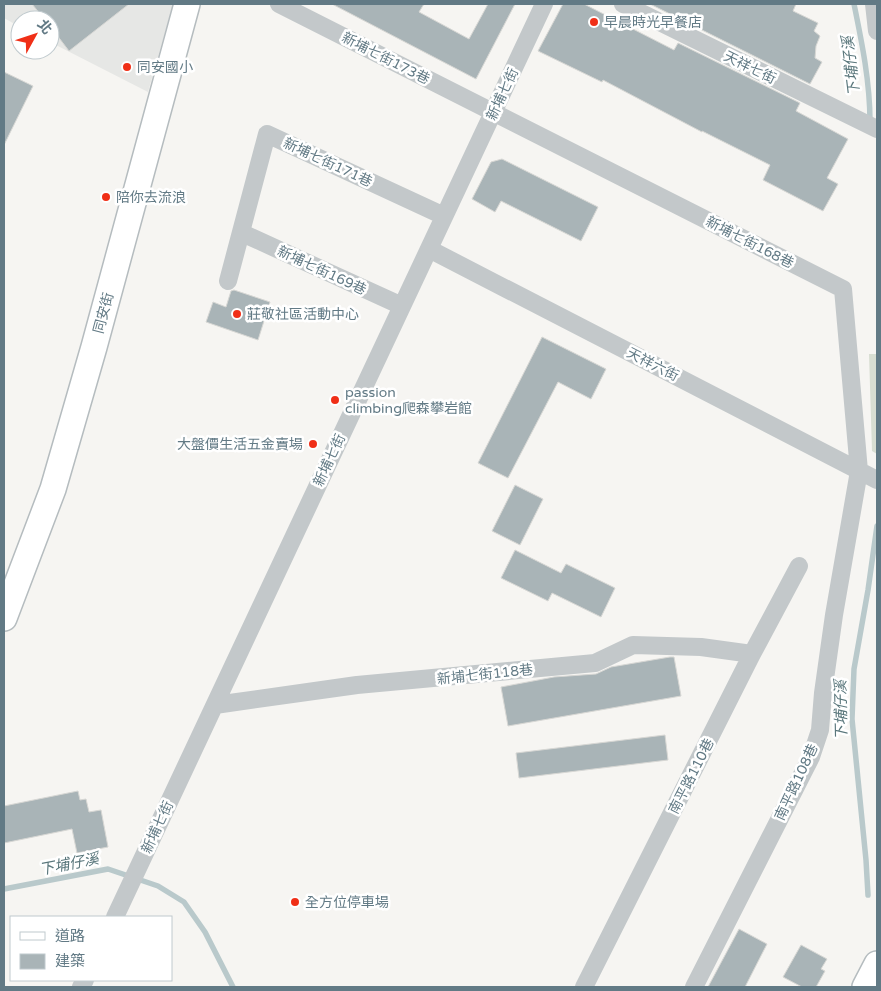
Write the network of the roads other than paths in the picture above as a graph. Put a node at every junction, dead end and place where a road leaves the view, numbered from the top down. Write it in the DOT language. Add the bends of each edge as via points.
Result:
graph roads {
  1 [pos="187,4"];
  2 [pos="279,4"];
  3 [pos="544,4"];
  4 [pos="623,4"];
  5 [pos="874,4"];
  6 [pos="877,31"];
  7 [pos="493,112"];
  8 [pos="877,129"];
  9 [pos="444,216"];
  10 [pos="242,233"];
  11 [pos="429,249"];
  12 [pos="228,281"];
  13 [pos="402,306"];
  14 [pos="868,475"];
  15 [pos="799,566"];
  16 [pos="4,618"];
  17 [pos="752,654"];
  18 [pos="215,705"];
  19 [pos="115,916"];
  20 [pos="877,964"];
  21 [pos="584,987"];
  22 [pos="694,987"];
  23 [pos="865,987"];
  1 -- 16 [label="street, 同安街" via="52,489"];
  2 -- 7 [label="street, 新埔七街173巷"];
  3 -- 7 [label="street, 新埔七街"];
  4 -- 8 [label="street, 天祥七街"];
  5 -- 6 [label="street"];
  7 -- 9 [label="street, 新埔七街"];
  7 -- 14 [label="street, 新埔七街168巷" via="843,289"];
  9 -- 10 [label="street, 新埔七街171巷" via="267,134"];
  9 -- 11 [label="street, 新埔七街"];
  10 -- 12 [label="street, 新埔七街171巷"];
  10 -- 13 [label="street, 新埔七街169巷"];
  11 -- 13 [label="street, 新埔七街"];
  11 -- 14 [label="street, 天祥六街"];
  13 -- 18 [label="street, 新埔七街"];
  14 -- 22 [label="street, 南平路108巷" via="834,615 820,730 811,756"];
  15 -- 17 [label="street, 南平路110巷"];
  17 -- 18 [label="street, 新埔七街118巷" via="701,647 633,645 595,663 357,685"];
  17 -- 21 [label="street, 南平路110巷"];
  18 -- 19 [label="street, 新埔七街"];
  20 -- 23 [label="street"];
}
